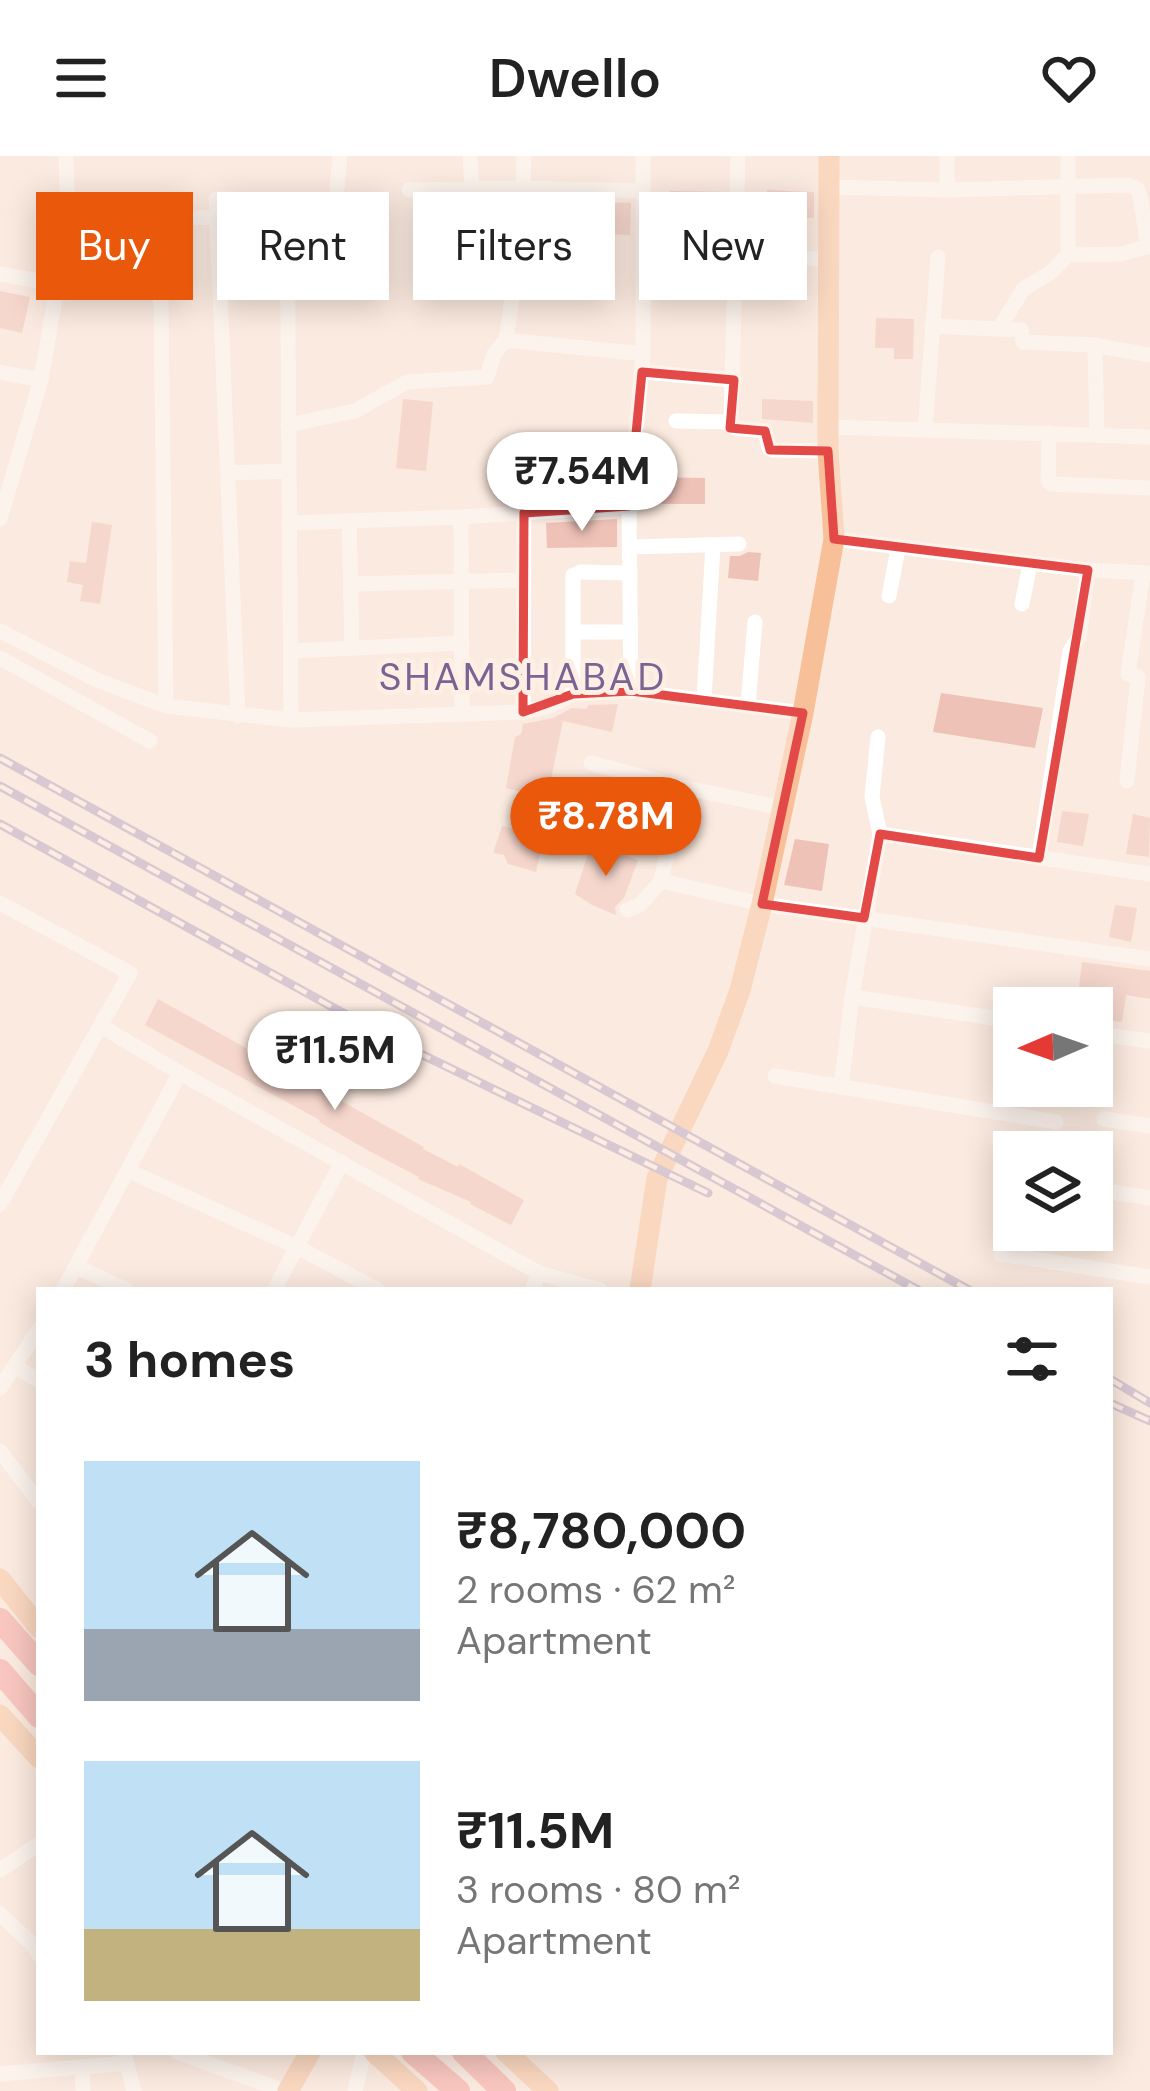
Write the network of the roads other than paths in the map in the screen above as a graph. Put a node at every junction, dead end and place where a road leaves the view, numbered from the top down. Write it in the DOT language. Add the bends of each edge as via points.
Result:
graph roads {
  1 [pos="66,156"];
  2 [pos="340,156"];
  3 [pos="470,156"];
  4 [pos="524,156"];
  5 [pos="643,156"];
  6 [pos="738,156"];
  7 [pos="829,156"];
  8 [pos="947,156"];
  9 [pos="1068,156"];
  10 [pos="830,187"];
  11 [pos="1068,187"];
  12 [pos="524,188"];
  13 [pos="338,189"];
  14 [pos="409,190"];
  15 [pos="472,190"];
  16 [pos="644,190"];
  17 [pos="947,190"];
  18 [pos="67,192"];
  19 [pos="524,192"];
  20 [pos="738,192"];
  21 [pos="217,199"];
  22 [pos="217,217"];
  23 [pos="193,218"];
  24 [pos="1149,247"];
  25 [pos="1069,255"];
  26 [pos="938,257"];
  27 [pos="807,259"];
  28 [pos="828,259"];
  29 [pos="0,274"];
  30 [pos="36,280"];
  31 [pos="54,300"];
  32 [pos="161,300"];
  33 [pos="221,300"];
  34 [pos="287,300"];
  35 [pos="512,300"];
  36 [pos="736,300"];
  37 [pos="932,326"];
  38 [pos="999,329"];
  39 [pos="506,340"];
  40 [pos="1096,345"];
  41 [pos="643,354"];
  42 [pos="1150,355"];
  43 [pos="0,372"];
  44 [pos="642,372"];
  45 [pos="41,380"];
  46 [pos="734,380"];
  47 [pos="676,421"];
  48 [pos="730,422"];
  49 [pos="288,424"];
  50 [pos="829,427"];
  51 [pos="925,430"];
  52 [pos="1049,434"];
  53 [pos="1096,435"];
  54 [pos="1150,437"];
  55 [pos="828,451"];
  56 [pos="288,471"];
  57 [pos="229,472"];
  58 [pos="1150,488"];
  59 [pos="629,506"];
  60 [pos="524,513"];
  61 [pos="461,517"];
  62 [pos="0,519"];
  63 [pos="349,521"];
  64 [pos="289,523"];
  65 [pos="834,539"];
  66 [pos="739,544"];
  67 [pos="712,545"];
  68 [pos="630,547"];
  69 [pos="898,549"];
  70 [pos="1030,564"];
  71 [pos="1088,570"];
  72 [pos="630,573"];
  73 [pos="1147,573"];
  74 [pos="524,580"];
  75 [pos="461,582"];
  76 [pos="351,584"];
  77 [pos="890,596"];
  78 [pos="1022,604"];
  79 [pos="755,622"];
  80 [pos="0,631"];
  81 [pos="581,632"];
  82 [pos="629,632"];
  83 [pos="462,643"];
  84 [pos="352,648"];
  85 [pos="290,651"];
  86 [pos="0,658"];
  87 [pos="631,691"];
  88 [pos="573,694"];
  89 [pos="704,699"];
  90 [pos="748,705"];
  91 [pos="166,706"];
  92 [pos="523,712"];
  93 [pos="803,713"];
  94 [pos="462,714"];
  95 [pos="238,716"];
  96 [pos="291,720"];
  97 [pos="878,737"];
  98 [pos="150,741"];
  99 [pos="591,763"];
  100 [pos="1127,781"];
  101 [pos="680,787"];
  102 [pos="784,808"];
  103 [pos="880,834"];
  104 [pos="1040,858"];
  105 [pos="1150,874"];
  106 [pos="661,881"];
  107 [pos="0,903"];
  108 [pos="762,904"];
  109 [pos="627,910"];
  110 [pos="864,918"];
  111 [pos="1150,959"];
  112 [pos="852,997"];
  113 [pos="993,1018"];
  114 [pos="101,1026"];
  115 [pos="1113,1036"];
  116 [pos="1150,1041"];
  117 [pos="180,1073"];
  118 [pos="775,1076"];
  119 [pos="841,1087"];
  120 [pos="1104,1119"];
  121 [pos="1056,1122"];
  122 [pos="1150,1126"];
  123 [pos="342,1162"];
  124 [pos="129,1171"];
  125 [pos="1113,1192"];
  126 [pos="1150,1198"];
  127 [pos="0,1204"];
  128 [pos="297,1247"];
  129 [pos="1001,1254"];
  130 [pos="77,1267"];
  131 [pos="539,1273"];
  132 [pos="1150,1277"];
  133 [pos="64,1287"];
  134 [pos="120,1287"];
  135 [pos="276,1287"];
  136 [pos="372,1287"];
  137 [pos="533,1287"];
  138 [pos="589,1287"];
  139 [pos="640,1287"];
  140 [pos="36,1333"];
  141 [pos="15,1367"];
  142 [pos="36,1378"];
  143 [pos="0,1388"];
  144 [pos="0,1451"];
  145 [pos="36,1498"];
  146 [pos="0,1579"];
  147 [pos="0,1620"];
  148 [pos="36,1623"];
  149 [pos="36,1661"];
  150 [pos="0,1671"];
  151 [pos="36,1713"];
  152 [pos="0,1715"];
  153 [pos="36,1755"];
  154 [pos="36,1846"];
  155 [pos="0,1870"];
  156 [pos="0,1914"];
  157 [pos="36,1950"];
  158 [pos="185,2055"];
  159 [pos="308,2055"];
  160 [pos="363,2055"];
  161 [pos="377,2055"];
  162 [pos="416,2055"];
  163 [pos="467,2055"];
  164 [pos="509,2055"];
  165 [pos="126,2058"];
  166 [pos="82,2068"];
  167 [pos="0,2074"];
  168 [pos="83,2091"];
  169 [pos="134,2091"];
  170 [pos="286,2091"];
  171 [pos="355,2091"];
  172 [pos="417,2091"];
  173 [pos="458,2091"];
  174 [pos="504,2091"];
  175 [pos="548,2091"];
  1 -- 18 [label="street"];
  2 -- 13 [label="street"];
  3 -- 15 [label="street"];
  4 -- 12 [label="street"];
  5 -- 16 [label="street"];
  6 -- 20 [label="street"];
  7 -- 10 [label="main road"];
  8 -- 17 [label="street"];
  9 -- 11 [label="street"];
  10 -- 17 [label="street"];
  10 -- 28 [label="main road"];
  11 -- 17 [label="street"];
  11 -- 24 [label="street" via="1138,189"];
  11 -- 25 [label="street"];
  12 -- 15 [label="street"];
  12 -- 16 [label="street"];
  12 -- 19 [label="street"];
  14 -- 15 [label="street"];
  16 -- 41 [label="street"];
  21 -- 22 [label="street"];
  22 -- 23 [label="street"];
  24 -- 25 [label="street"];
  25 -- 38 [label="street" via="1023,289"];
  26 -- 37 [label="street"];
  27 -- 28 [label="street"];
  28 -- 50 [label="main road"];
  29 -- 30 [label="street"];
  31 -- 45 [label="street"];
  32 -- 91 [label="street"];
  33 -- 57 [label="street"];
  34 -- 49 [label="street"];
  35 -- 39 [label="street"];
  36 -- 46 [label="street"];
  37 -- 38 [label="street"];
  37 -- 51 [label="street"];
  38 -- 40 [label="street" via="1021,330 1023,342"];
  39 -- 41 [label="street"];
  39 -- 49 [label="street" via="487,377 407,382 355,411"];
  40 -- 42 [label="street"];
  40 -- 53 [label="street"];
  41 -- 44 [label="street"];
  43 -- 45 [label="street"];
  44 -- 46 [label="street"];
  44 -- 59 [label="street"];
  45 -- 62 [label="street"];
  46 -- 48 [label="street"];
  47 -- 48 [label="street"];
  48 -- 55 [label="street" via="765,431 773,450"];
  49 -- 56 [label="street"];
  50 -- 51 [label="street"];
  50 -- 55 [label="main road"];
  51 -- 52 [label="street"];
  52 -- 53 [label="street"];
  52 -- 58 [label="street" via="1051,484"];
  53 -- 54 [label="street"];
  55 -- 65 [label="main road"];
  56 -- 57 [label="street"];
  56 -- 64 [label="street"];
  57 -- 95 [label="street"];
  59 -- 60 [label="street"];
  59 -- 68 [label="street"];
  60 -- 61 [label="street"];
  60 -- 74 [label="street"];
  61 -- 63 [label="street"];
  61 -- 75 [label="street"];
  63 -- 64 [label="street"];
  63 -- 76 [label="street"];
  64 -- 85 [label="street"];
  65 -- 69 [label="street"];
  65 -- 93 [label="main road"];
  66 -- 67 [label="street"];
  67 -- 68 [label="street"];
  67 -- 89 [label="street"];
  68 -- 72 [label="street"];
  69 -- 70 [label="street"];
  69 -- 77 [label="street"];
  70 -- 71 [label="street"];
  70 -- 78 [label="street"];
  71 -- 73 [label="street"];
  71 -- 104 [label="street"];
  72 -- 82 [label="street"];
  72 -- 88 [label="street" via="577,574"];
  73 -- 100 [label="street" via="1128,674 1138,676"];
  74 -- 75 [label="street"];
  74 -- 92 [label="street"];
  75 -- 76 [label="street"];
  75 -- 83 [label="street"];
  76 -- 84 [label="street"];
  79 -- 90 [label="street"];
  80 -- 91 [label="street"];
  81 -- 82 [label="street"];
  82 -- 87 [label="street"];
  83 -- 84 [label="street"];
  83 -- 94 [label="street"];
  84 -- 85 [label="street"];
  85 -- 96 [label="street"];
  86 -- 98 [label="street"];
  87 -- 88 [label="street"];
  87 -- 89 [label="street"];
  88 -- 92 [label="street"];
  89 -- 90 [label="street"];
  90 -- 93 [label="street"];
  91 -- 95 [label="street"];
  92 -- 94 [label="street"];
  93 -- 102 [label="main road"];
  94 -- 96 [label="street"];
  95 -- 96 [label="street"];
  97 -- 103 [label="street" via="872,797"];
  99 -- 101 [label="street"];
  101 -- 102 [label="street"];
  101 -- 106 [label="street"];
  102 -- 108 [label="main road"];
  103 -- 104 [label="street"];
  103 -- 110 [label="street"];
  104 -- 105 [label="street"];
  106 -- 108 [label="street"];
  106 -- 109 [label="street"];
  107 -- 114 [label="street" via="130,973"];
  108 -- 110 [label="street"];
  108 -- 139 [label="main road" via="718,1051 657,1178"];
  110 -- 111 [label="street"];
  110 -- 112 [label="street"];
  112 -- 113 [label="street"];
  112 -- 119 [label="street"];
  114 -- 117 [label="street"];
  114 -- 127 [label="street"];
  115 -- 116 [label="street"];
  117 -- 123 [label="street"];
  117 -- 124 [label="street"];
  118 -- 119 [label="street"];
  119 -- 121 [label="street"];
  120 -- 122 [label="street"];
  123 -- 128 [label="street"];
  123 -- 131 [label="street"];
  124 -- 128 [label="street"];
  124 -- 130 [label="street"];
  125 -- 126 [label="street"];
  128 -- 135 [label="street"];
  128 -- 136 [label="street"];
  129 -- 132 [label="street"];
  130 -- 133 [label="street"];
  130 -- 134 [label="street"];
  131 -- 137 [label="street"];
  131 -- 138 [label="street"];
  140 -- 141 [label="street"];
  141 -- 142 [label="street"];
  141 -- 143 [label="street"];
  144 -- 145 [label="street"];
  146 -- 148 [label="main road"];
  147 -- 149 [label="highway"];
  150 -- 151 [label="highway"];
  152 -- 153 [label="main road"];
  154 -- 155 [label="street"];
  156 -- 157 [label="street"];
  158 -- 170 [label="street"];
  159 -- 170 [label="main road"];
  160 -- 171 [label="street"];
  161 -- 172 [label="main road"];
  162 -- 173 [label="highway"];
  163 -- 174 [label="highway"];
  164 -- 175 [label="main road"];
  165 -- 166 [label="street"];
  165 -- 169 [label="street"];
  166 -- 167 [label="street"];
  166 -- 168 [label="street"];
}
